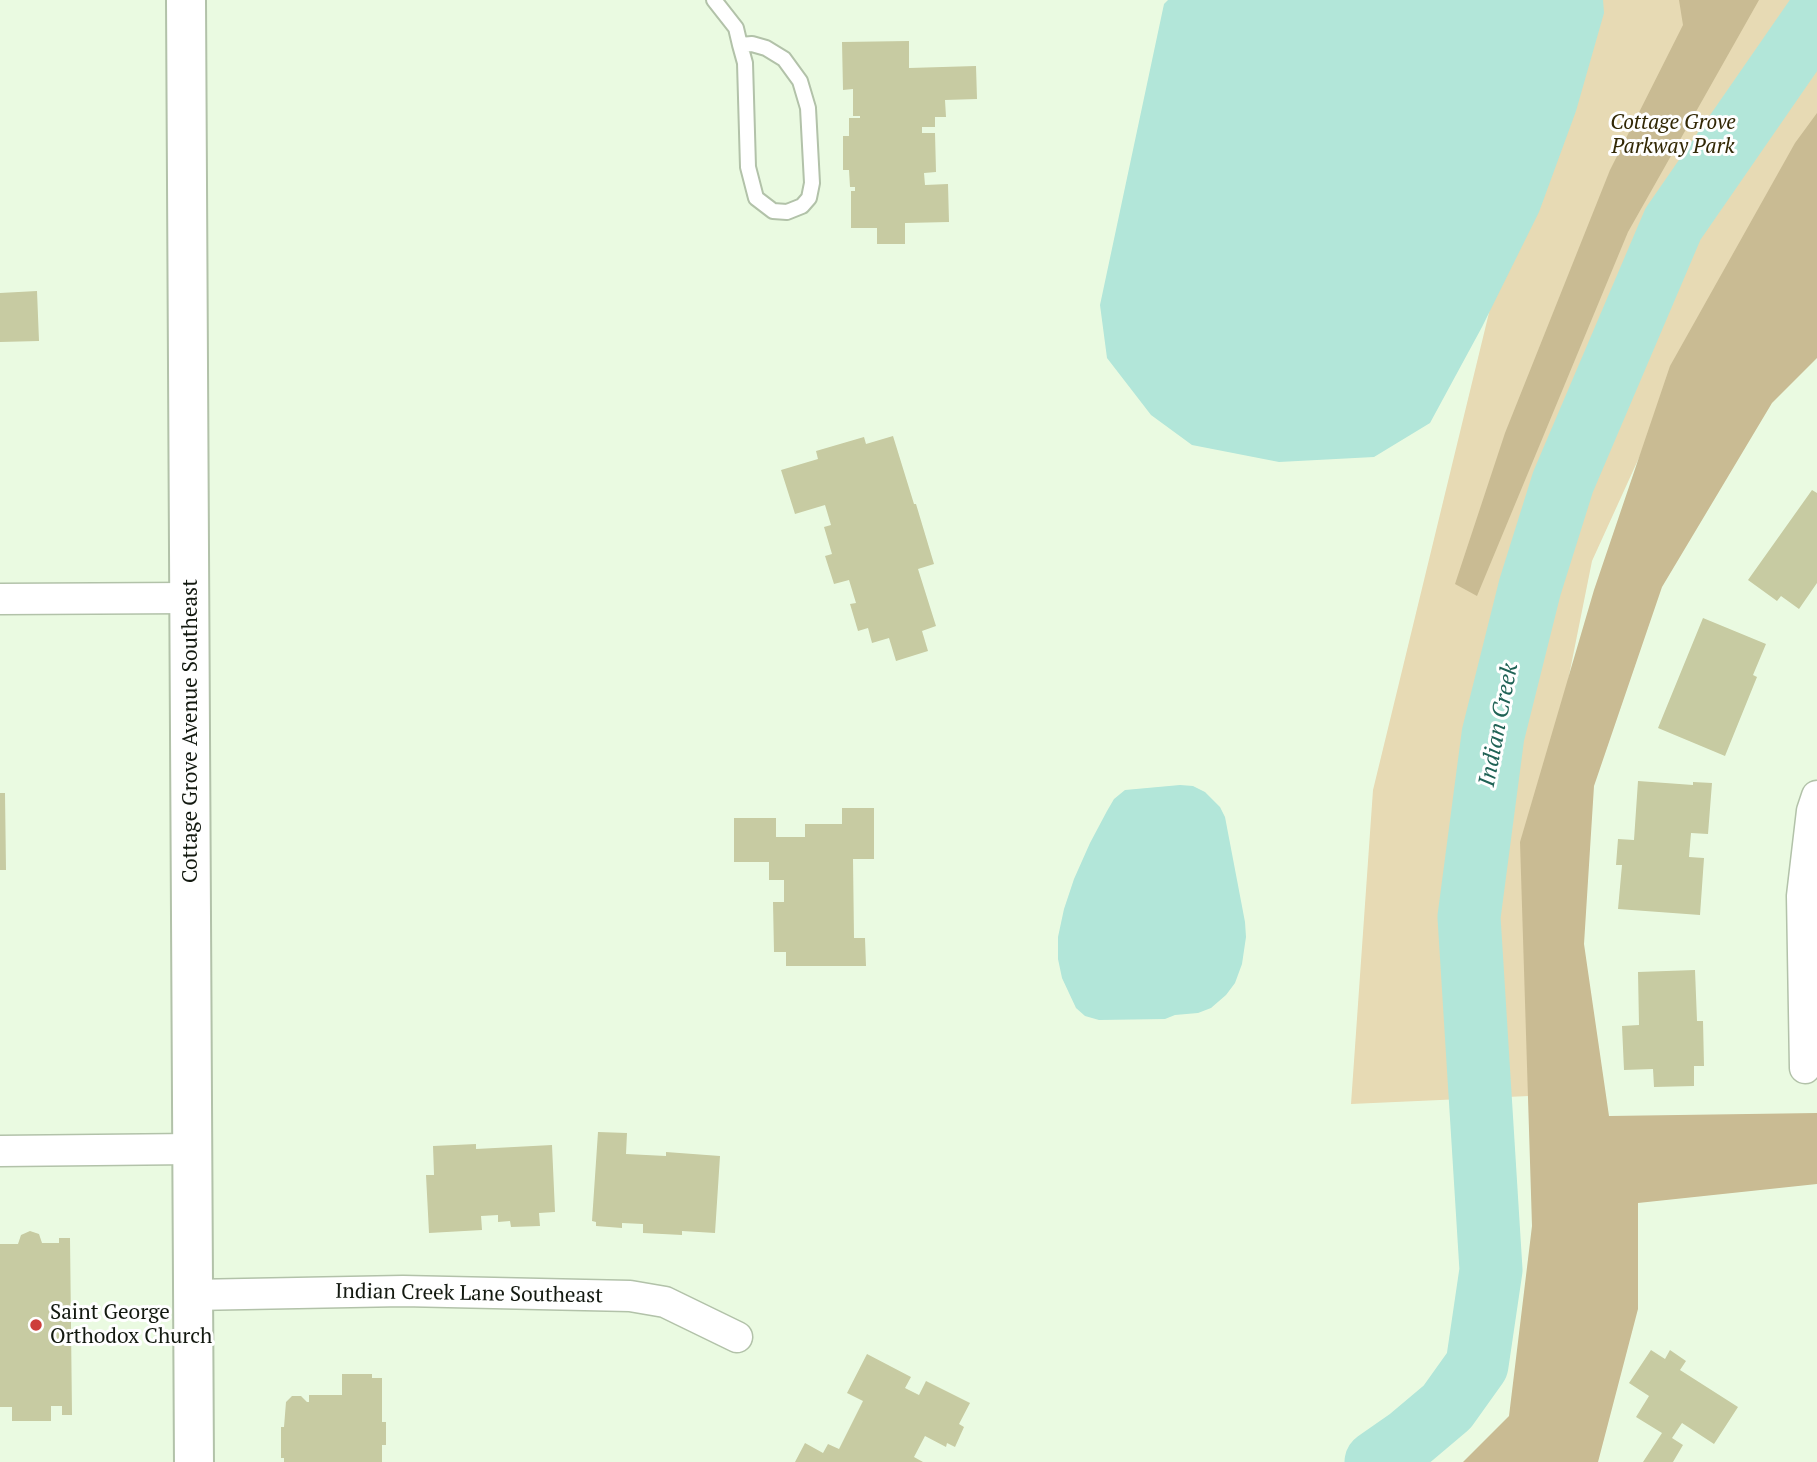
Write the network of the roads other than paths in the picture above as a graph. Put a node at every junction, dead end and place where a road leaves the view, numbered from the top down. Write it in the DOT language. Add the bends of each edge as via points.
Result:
graph roads {
  1 [pos="187,0"];
  2 [pos="714,0"];
  3 [pos="740,45"];
  4 [pos="190,598"];
  5 [pos="0,599"];
  6 [pos="1817,796"];
  7 [pos="1805,1068"];
  8 [pos="192,1149"];
  9 [pos="0,1151"];
  10 [pos="192,1295"];
  11 [pos="737,1337"];
  12 [pos="194,1462"];
  1 -- 4 [label="main road, Cottage Grove Avenue Southeast"];
  2 -- 3 [label="lane" via="736,27"];
  3 -- 3 [label="lane" via="745,63 748,167 756,198 773,211 787,212 809,198 808,108 800,81 784,60 766,48"];
  4 -- 5 [label="street"];
  4 -- 8 [label="main road, Cottage Grove Avenue Southeast"];
  6 -- 7 [label="street" via="1802,895"];
  8 -- 9 [label="street"];
  8 -- 10 [label="main road, Cottage Grove Avenue Southeast"];
  10 -- 11 [label="street, Indian Creek Lane Southeast" via="403,1291 630,1296 665,1303"];
  10 -- 12 [label="main road, Cottage Grove Avenue Southeast"];
}
